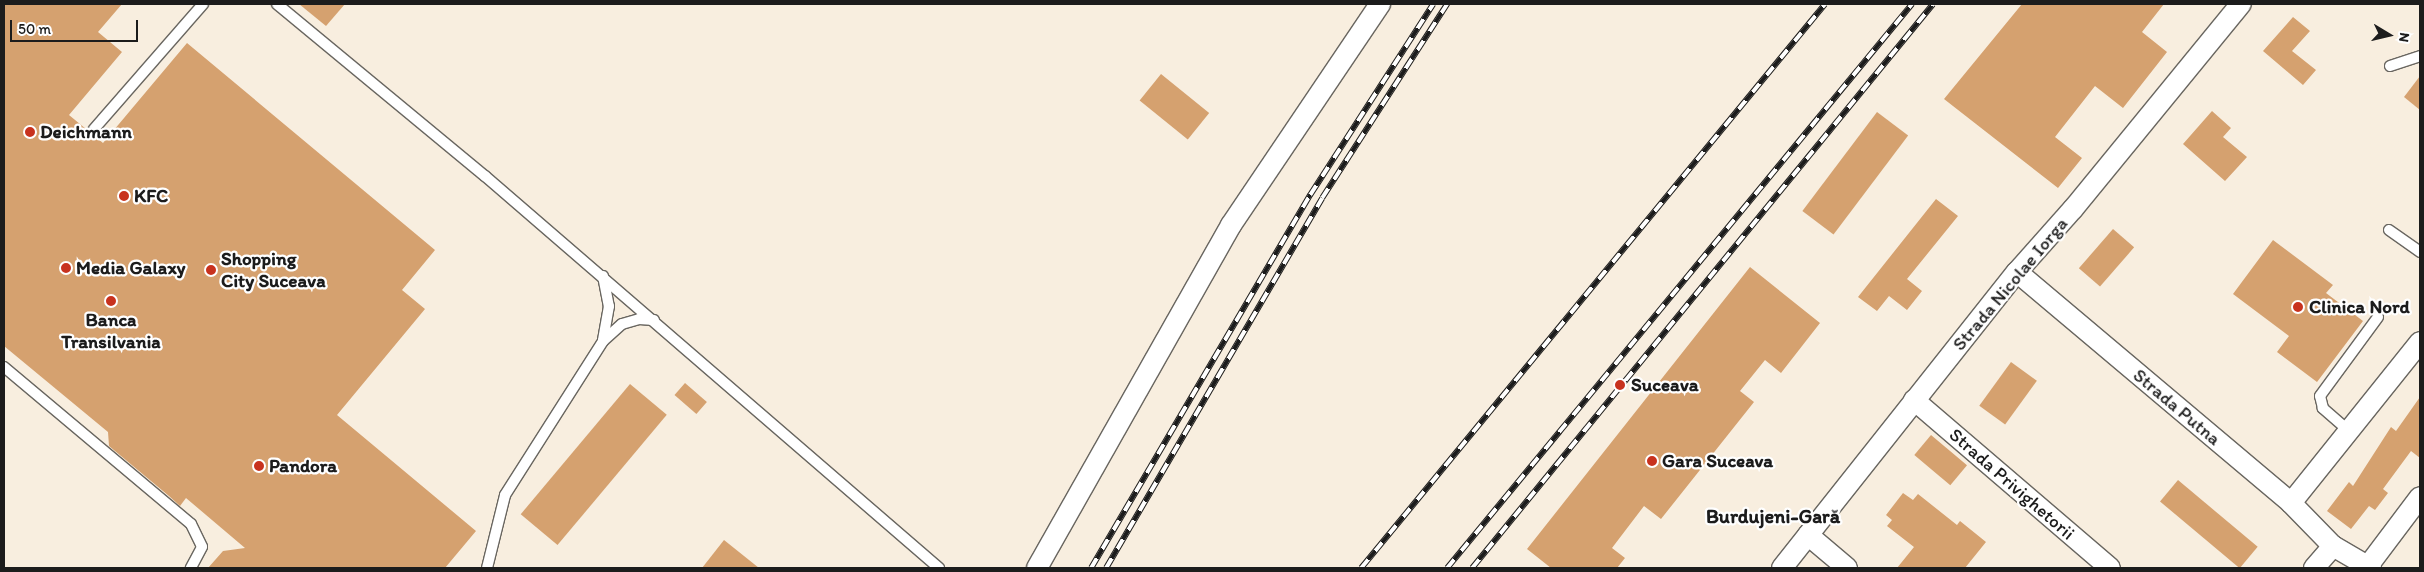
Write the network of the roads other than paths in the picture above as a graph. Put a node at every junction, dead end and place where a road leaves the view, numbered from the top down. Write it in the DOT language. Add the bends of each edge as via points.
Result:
graph roads {
  1 [pos="203,4"];
  2 [pos="277,4"];
  3 [pos="2241,4"];
  4 [pos="1378,5"];
  5 [pos="2420,56"];
  6 [pos="2390,66"];
  7 [pos="94,129"];
  8 [pos="2389,230"];
  9 [pos="2420,252"];
  10 [pos="2017,272"];
  11 [pos="603,276"];
  12 [pos="2378,317"];
  13 [pos="654,320"];
  14 [pos="603,341"];
  15 [pos="2420,342"];
  16 [pos="4,367"];
  17 [pos="1914,400"];
  18 [pos="2350,432"];
  19 [pos="2420,498"];
  20 [pos="2291,503"];
  21 [pos="1808,536"];
  22 [pos="2333,546"];
  23 [pos="2369,567"];
  24 [pos="191,568"];
  25 [pos="487,568"];
  26 [pos="939,568"];
  27 [pos="1037,568"];
  28 [pos="1782,568"];
  29 [pos="1847,568"];
  30 [pos="2110,568"];
  31 [pos="2314,568"];
  1 -- 7 [label="lane"];
  2 -- 11 [label="lane"];
  3 -- 10 [label="street, Strada Nicolae Iorga" via="2073,209"];
  4 -- 27 [label="street" via="1232,225"];
  5 -- 6 [label="lane"];
  8 -- 9 [label="lane"];
  10 -- 17 [label="street, Strada Nicolae Iorga"];
  10 -- 20 [label="street, Strada Putna"];
  11 -- 13 [label="lane"];
  11 -- 14 [label="lane" via="608,306"];
  12 -- 18 [label="lane" via="2320,396 2323,408"];
  13 -- 14 [label="lane" via="627,322"];
  13 -- 26 [label="lane"];
  14 -- 25 [label="lane" via="505,495"];
  15 -- 18 [label="street"];
  16 -- 24 [label="lane" via="191,524 202,547"];
  17 -- 21 [label="street, Strada Nicolae Iorga"];
  17 -- 30 [label="street, Strada Privighetorii"];
  18 -- 20 [label="street"];
  19 -- 23 [label="street"];
  20 -- 22 [label="street, Strada Putna"];
  21 -- 28 [label="street, Strada Nicolae Iorga"];
  21 -- 29 [label="street"];
  22 -- 23 [label="street, Strada Putna"];
  22 -- 31 [label="street"];
}
